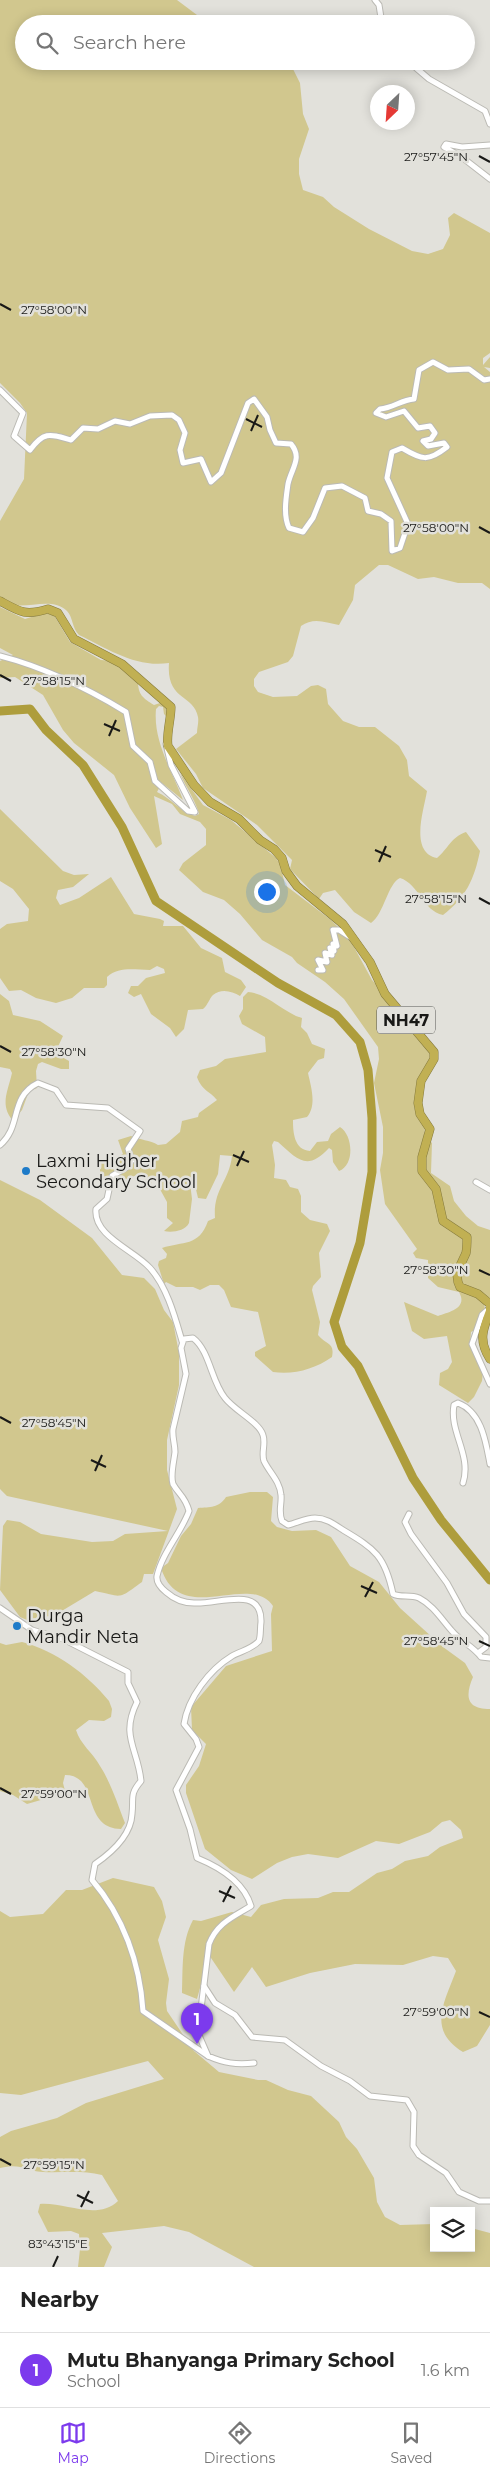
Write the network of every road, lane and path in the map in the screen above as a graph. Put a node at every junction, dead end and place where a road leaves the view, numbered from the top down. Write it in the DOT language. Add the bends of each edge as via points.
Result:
graph roads {
  1 [pos="374,0"];
  2 [pos="381,15"];
  3 [pos="418,70"];
  4 [pos="490,124"];
  5 [pos="490,145"];
  6 [pos="490,179"];
  7 [pos="490,379"];
  8 [pos="0,390"];
  9 [pos="0,601"];
  10 [pos="0,656"];
  11 [pos="166,739"];
  12 [pos="354,939"];
  13 [pos="318,970"];
  14 [pos="0,1145"];
  15 [pos="476,1182"];
  16 [pos="490,1190"];
  17 [pos="490,1309"];
  18 [pos="182,1341"];
  19 [pos="490,1359"];
  20 [pos="490,1384"];
  21 [pos="490,1464"];
  22 [pos="463,1483"];
  23 [pos="408,1514"];
  24 [pos="0,1608"];
  25 [pos="478,1653"];
  26 [pos="490,1658"];
  27 [pos="204,1986"];
  28 [pos="208,2056"];
  29 [pos="254,2063"];
  30 [pos="490,2201"];
  1 -- 2 [label="street" via="379,5"];
  3 -- 4 [label="street" via="485,111"];
  5 -- 6 [label="street" via="462,147 446,144 444,147"];
  7 -- 8 [label="street" via="484,380 469,369 448,370 433,362 419,370 414,399 402,400 376,413 386,417 404,411 418,428 430,426 435,433 431,439 423,441 428,446 444,443 447,447 432,458 418,457 402,448 392,452 387,478 408,524 400,548 392,551 391,520 368,511 365,498 342,486 325,488 313,518 303,532 289,528 285,520 288,483 297,460 296,450 291,444 276,443 267,417 254,399 248,403 221,473 210,482 201,459 183,463 180,450 185,434 179,420 172,415 150,416 130,424 115,421 98,429 83,428 71,440 51,434 39,438 30,450 14,436 23,413"];
  9 -- 11 [label="highway" via="21,613 48,609 58,613 74,639 122,664 153,689 172,707"];
  10 -- 11 [label="street" via="67,682 126,712 133,746 150,762 155,781 188,811 194,812 171,764"];
  11 -- 12 [label="highway, NH47" via="194,785 210,802 239,819 274,849 297,886 343,924"];
  12 -- 13 [label="street" via="333,930 338,946 333,944 333,951 330,948 332,955 325,953 327,962 318,960 323,970"];
  12 -- 17 [label="highway, NH47" via="370,962 385,994 434,1052 434,1059 421,1081 418,1103 420,1114 430,1129 422,1157 422,1171 436,1189 443,1221 467,1237 456,1281 460,1287 478,1294 490,1304"];
  14 -- 18 [label="street" via="14,1124 18,1103 31,1086 38,1083 56,1090 66,1105 108,1108 140,1131 128,1149 132,1160 112,1176 107,1199 96,1209 95,1216 105,1233 150,1268 162,1286"];
  15 -- 16 [label="street"];
  17 -- 19 [label="highway" via="482,1331 482,1343"];
  17 -- 20 [label="street" via="482,1315 472,1344"];
  18 -- 25 [label="street" via="189,1337 201,1345 224,1398 263,1433 264,1462 274,1474 281,1492 279,1507 282,1521 288,1524 321,1519 361,1540 377,1554 393,1594 421,1599"];
  18 -- 27 [label="street" via="186,1374 173,1429 172,1478 189,1511 157,1577 158,1583 182,1602 244,1599 256,1603 262,1613 259,1641 213,1672 196,1692 185,1717 184,1724 199,1746 176,1790 197,1858 240,1886 252,1906 229,1918 213,1934 208,1944"];
  21 -- 22 [label="street" via="482,1428 464,1405 454,1405 452,1413 465,1457"];
  23 -- 25 [label="street" via="405,1522 411,1534 447,1583 464,1614 486,1637 486,1647"];
  24 -- 28 [label="street" via="32,1630 56,1636 128,1672 128,1684 137,1702 130,1714 130,1743 141,1781 131,1797 132,1816 128,1828 107,1856 94,1864 92,1880 108,1898 122,1923 142,1993 143,2011"];
  25 -- 26 [label="street" via="480,1657"];
  27 -- 28 [label="street" via="198,2033"];
  27 -- 30 [label="street" via="215,2003 235,2015 252,2037 285,2040 370,2096 408,2100 414,2112 413,2146 419,2155 446,2173 459,2192 479,2201"];
  28 -- 29 [label="street" via="223,2063"];
}
